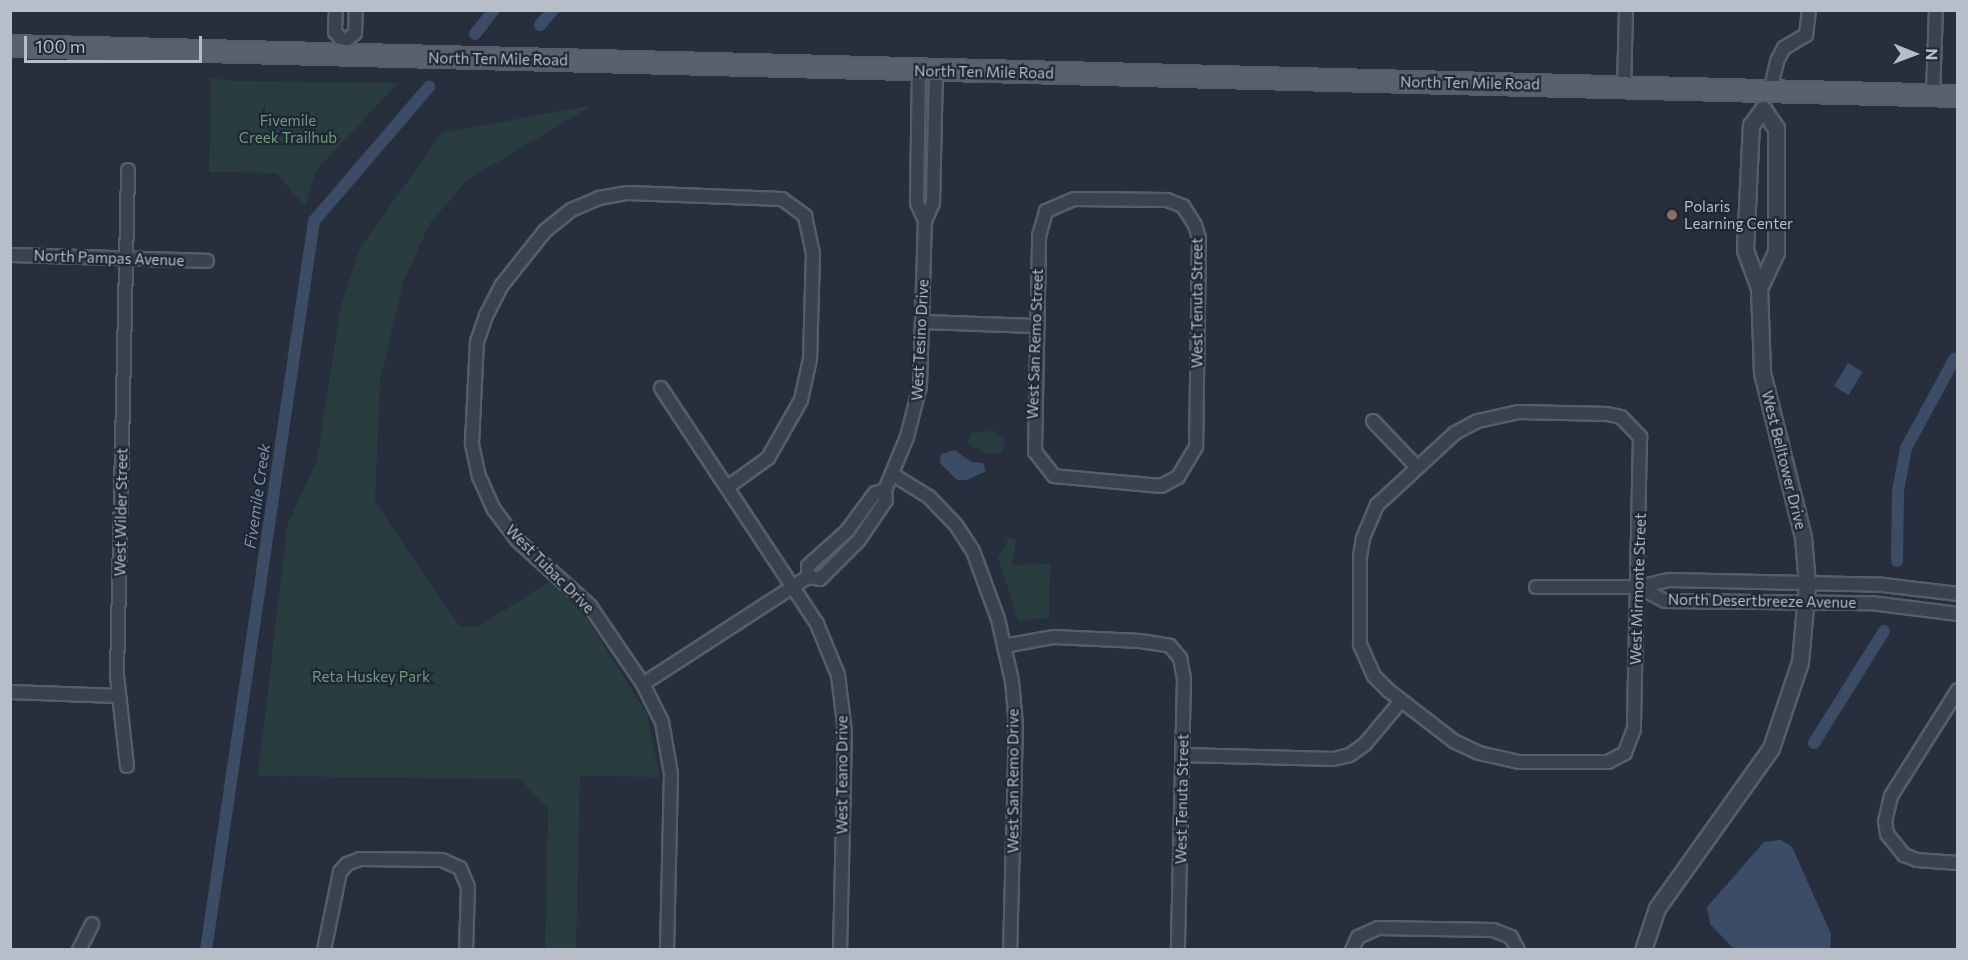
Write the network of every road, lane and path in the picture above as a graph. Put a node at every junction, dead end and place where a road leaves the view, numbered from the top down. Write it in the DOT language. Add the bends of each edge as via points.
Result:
graph roads {
  1 [pos="336,10"];
  2 [pos="356,10"];
  3 [pos="1626,10"];
  4 [pos="1809,10"];
  5 [pos="1936,10"];
  6 [pos="10,46"];
  7 [pos="344,49"];
  8 [pos="928,71"];
  9 [pos="1624,87"];
  10 [pos="1933,95"];
  11 [pos="1958,96"];
  12 [pos="1766,97"];
  13 [pos="128,170"];
  14 [pos="925,221"];
  15 [pos="1195,225"];
  16 [pos="10,255"];
  17 [pos="127,257"];
  18 [pos="207,261"];
  19 [pos="1759,288"];
  20 [pos="923,322"];
  21 [pos="1036,326"];
  22 [pos="661,388"];
  23 [pos="1373,421"];
  24 [pos="1035,452"];
  25 [pos="1416,466"];
  26 [pos="892,474"];
  27 [pos="729,486"];
  28 [pos="1807,584"];
  29 [pos="1536,587"];
  30 [pos="1638,587"];
  31 [pos="793,588"];
  32 [pos="1958,594"];
  33 [pos="1806,602"];
  34 [pos="1958,614"];
  35 [pos="1004,646"];
  36 [pos="643,684"];
  37 [pos="1958,690"];
  38 [pos="10,693"];
  39 [pos="118,696"];
  40 [pos="1401,701"];
  41 [pos="1183,755"];
  42 [pos="128,766"];
  43 [pos="1958,863"];
  44 [pos="92,924"];
  45 [pos="79,950"];
  46 [pos="324,950"];
  47 [pos="466,950"];
  48 [pos="667,950"];
  49 [pos="840,950"];
  50 [pos="1010,950"];
  51 [pos="1178,950"];
  52 [pos="1352,950"];
  53 [pos="1518,950"];
  54 [pos="1643,950"];
  1 -- 7 [label="street" via="335,32"];
  2 -- 7 [label="street" via="355,33"];
  3 -- 9 [label="street"];
  4 -- 12 [label="street" via="1806,35 1784,48"];
  5 -- 10 [label="street"];
  6 -- 7 [label="main road, North Ten Mile Road"];
  7 -- 8 [label="main road, North Ten Mile Road"];
  8 -- 9 [label="main road, North Ten Mile Road"];
  8 -- 14 [label="street, West Tesino Drive" via="933,203"];
  8 -- 14 [label="street, West Tesino Drive" via="917,203"];
  9 -- 12 [label="main road, North Ten Mile Road"];
  10 -- 11 [label="main road, North Ten Mile Road"];
  10 -- 12 [label="main road, North Ten Mile Road"];
  12 -- 19 [label="street, West Belltower Drive" via="1776,128 1776,252"];
  12 -- 19 [label="street, West Belltower Drive" via="1751,125 1745,250"];
  13 -- 17 [label="street, West Wilder Street"];
  14 -- 20 [label="street, West Tesino Drive"];
  15 -- 21 [label="street, West San Remo Street" via="1183,206 1167,200 1074,199 1047,211 1039,236"];
  15 -- 24 [label="street, West Tenuta Street" via="1199,238 1193,454 1178,477 1161,486 1054,476"];
  16 -- 17 [label="street, North Pampas Avenue"];
  17 -- 18 [label="street, North Pampas Avenue"];
  17 -- 39 [label="street, West Wilder Street"];
  19 -- 28 [label="street, West Belltower Drive" via="1760,359 1799,509"];
  20 -- 21 [label="street"];
  20 -- 26 [label="street, West Tesino Drive" via="915,412"];
  21 -- 24 [label="street, West San Remo Street"];
  22 -- 27 [label="street, West Teano Drive"];
  23 -- 25 [label="street"];
  25 -- 30 [label="street, West Mirmonte Street" via="1455,433 1504,414 1607,414 1632,425 1642,450"];
  25 -- 40 [label="street" via="1377,505 1363,538 1360,557 1360,644 1374,676"];
  26 -- 31 [label="street, West Tesino Drive" via="885,490 886,500 859,540 820,579 808,578"];
  26 -- 35 [label="street, West San Remo Drive" via="929,497 973,552"];
  27 -- 31 [label="street, West Teano Drive"];
  27 -- 36 [label="street, West Tubac Drive" via="768,458 801,400 810,359 813,253 805,216 782,199 628,193 599,198 571,210 545,231 502,285 486,316 477,342 472,442 479,477 494,510 518,540 590,606"];
  28 -- 30 [label="street, North Desertbreeze Avenue" via="1669,580"];
  28 -- 32 [label="street, North Desertbreeze Avenue" via="1883,585"];
  28 -- 33 [label="street, West Belltower Drive"];
  29 -- 30 [label="street"];
  30 -- 33 [label="street, North Desertbreeze Avenue" via="1666,601"];
  30 -- 40 [label="street, West Mirmonte Street" via="1634,729 1625,753 1608,762 1506,760 1455,742"];
  31 -- 36 [label="street, West Tesino Drive"];
  31 -- 49 [label="street, West Teano Drive" via="817,624 838,675 845,732"];
  33 -- 34 [label="street, North Desertbreeze Avenue" via="1871,603"];
  33 -- 54 [label="street, West Belltower Drive" via="1800,662 1771,748 1657,908"];
  35 -- 41 [label="street, West Tenuta Street" via="1037,639 1094,639 1161,643 1176,651 1184,679"];
  35 -- 50 [label="street, West San Remo Drive" via="1016,725"];
  36 -- 48 [label="street, West Tubac Drive" via="662,722 670,765"];
  37 -- 43 [label="street" via="1891,796 1885,820 1894,847 1917,860"];
  38 -- 39 [label="street"];
  39 -- 42 [label="street, West Wilder Street"];
  40 -- 41 [label="street" via="1365,744 1350,755 1333,759"];
  41 -- 51 [label="street, West Tenuta Street"];
  44 -- 45 [label="street"];
  46 -- 47 [label="street" via="336,883 346,864 360,858 442,860 460,868 468,887"];
  52 -- 53 [label="street" via="1358,937 1378,928 1493,930 1511,938"];
}
